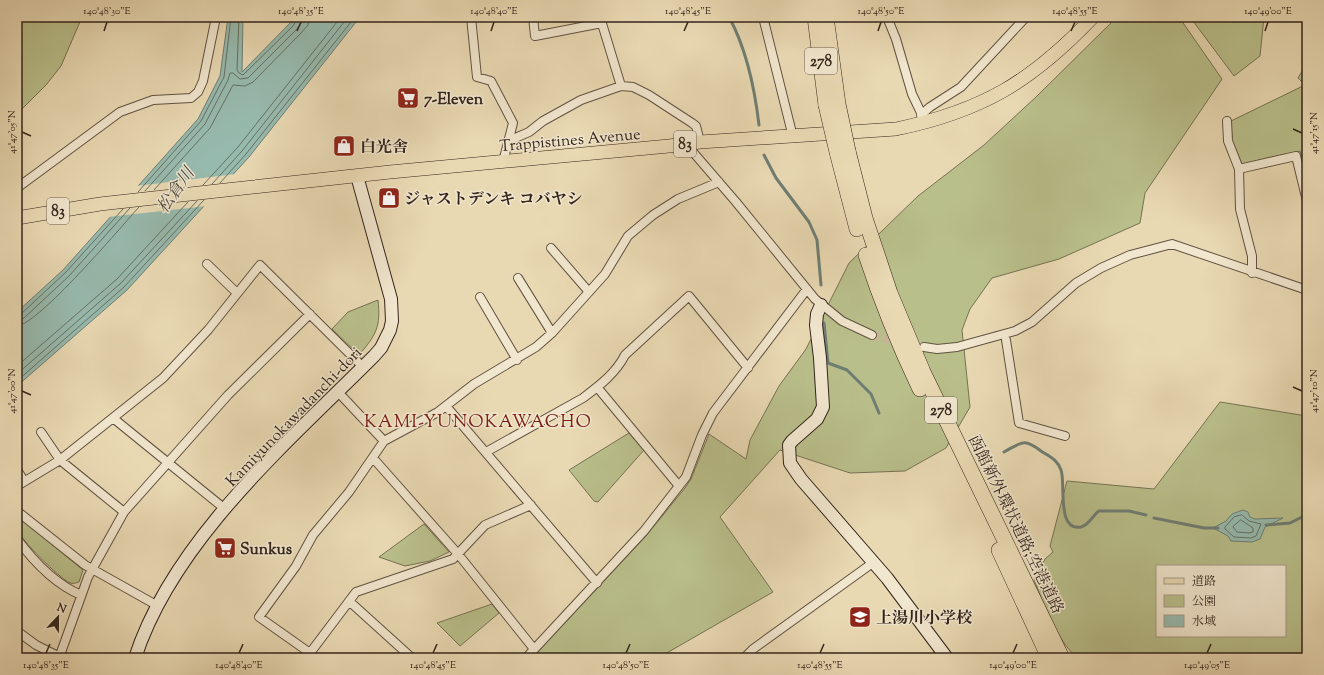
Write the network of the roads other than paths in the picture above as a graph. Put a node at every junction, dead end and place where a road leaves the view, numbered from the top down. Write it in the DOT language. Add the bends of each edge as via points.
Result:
graph roads {
  1 [pos="216,17"];
  2 [pos="471,17"];
  3 [pos="533,17"];
  4 [pos="763,17"];
  5 [pos="815,17"];
  6 [pos="826,17"];
  7 [pos="887,17"];
  8 [pos="1026,17"];
  9 [pos="1094,17"];
  10 [pos="601,20"];
  11 [pos="1017,20"];
  12 [pos="621,86"];
  13 [pos="832,105"];
  14 [pos="923,119"];
  15 [pos="1227,121"];
  16 [pos="793,137"];
  17 [pos="508,141"];
  18 [pos="700,142"];
  19 [pos="686,144"];
  20 [pos="842,151"];
  21 [pos="503,162"];
  22 [pos="1239,169"];
  23 [pos="357,176"];
  24 [pos="719,182"];
  25 [pos="17,188"];
  26 [pos="1307,201"];
  27 [pos="17,218"];
  28 [pos="551,248"];
  29 [pos="208,264"];
  30 [pos="1252,273"];
  31 [pos="518,278"];
  32 [pos="807,290"];
  33 [pos="1307,290"];
  34 [pos="589,292"];
  35 [pos="237,293"];
  36 [pos="480,297"];
  37 [pos="821,305"];
  38 [pos="310,314"];
  39 [pos="552,333"];
  40 [pos="872,335"];
  41 [pos="1006,340"];
  42 [pos="924,347"];
  43 [pos="517,360"];
  44 [pos="363,367"];
  45 [pos="748,368"];
  46 [pos="597,387"];
  47 [pos="338,392"];
  48 [pos="446,406"];
  49 [pos="113,418"];
  50 [pos="41,432"];
  51 [pos="1065,436"];
  52 [pos="384,441"];
  53 [pos="486,452"];
  54 [pos="374,458"];
  55 [pos="60,460"];
  56 [pos="167,462"];
  57 [pos="17,470"];
  58 [pos="21,483"];
  59 [pos="679,486"];
  60 [pos="531,505"];
  61 [pos="225,509"];
  62 [pos="17,511"];
  63 [pos="124,512"];
  64 [pos="17,539"];
  65 [pos="458,554"];
  66 [pos="874,562"];
  67 [pos="92,569"];
  68 [pos="597,583"];
  69 [pos="81,595"];
  70 [pos="349,601"];
  71 [pos="158,606"];
  72 [pos="17,631"];
  73 [pos="534,649"];
  74 [pos="309,656"];
  75 [pos="60,658"];
  76 [pos="135,658"];
  77 [pos="412,658"];
  78 [pos="526,658"];
  79 [pos="744,658"];
  80 [pos="947,658"];
  81 [pos="1049,658"];
  82 [pos="1062,658"];
  1 -- 25 [label="street" via="203,82 198,92 191,98 153,100 120,112"];
  2 -- 17 [label="street" via="476,77 491,81 513,123"];
  3 -- 10 [label="street" via="535,36"];
  4 -- 16 [label="street"];
  5 -- 13 [label="highway, 函館新外環状道路;空港道路 / 278"];
  6 -- 13 [label="highway, 函館新外環状道路;空港道路 / 278"];
  7 -- 14 [label="street" via="912,94"];
  8 -- 11 [label="street"];
  9 -- 14 [label="main road, Trappistines Avenue / 83" via="1059,52 1015,85 957,113"];
  10 -- 12 [label="street"];
  11 -- 14 [label="street" via="961,87 930,107"];
  12 -- 17 [label="street" via="581,100 542,121 529,132"];
  12 -- 18 [label="street" via="633,87 649,95 692,123 696,126"];
  13 -- 20 [label="highway, 函館新外環状道路;空港道路 / 278, bridge"];
  14 -- 16 [label="main road, Trappistines Avenue / 83" via="896,129"];
  15 -- 22 [label="street" via="1228,141"];
  16 -- 18 [label="main road, Trappistines Avenue / 83"];
  17 -- 21 [label="street"];
  18 -- 19 [label="main road, Trappistines Avenue / 83"];
  19 -- 21 [label="main road, Trappistines Avenue / 83"];
  19 -- 24 [label="street"];
  20 -- 81 [label="highway, 函館新外環状道路;空港道路 / 278" via="853,216 879,295 902,352 959,466"];
  20 -- 82 [label="highway, 函館新外環状道路;空港道路 / 278" via="890,293 917,358"];
  21 -- 23 [label="main road, Trappistines Avenue / 83"];
  22 -- 26 [label="street" via="1296,156"];
  22 -- 30 [label="street" via="1240,208 1252,256"];
  23 -- 27 [label="main road, Trappistines Avenue / 83" via="100,204"];
  23 -- 44 [label="street, Kamiyunokawadanchi-dori" via="392,313 387,338"];
  24 -- 32 [label="street"];
  24 -- 34 [label="street" via="678,199 653,215 628,236 605,274"];
  28 -- 34 [label="street"];
  29 -- 35 [label="street"];
  30 -- 33 [label="street"];
  30 -- 42 [label="street" via="1172,244 1162,246 1130,255 1085,278 1032,322 1015,331 957,347"];
  31 -- 39 [label="street"];
  32 -- 37 [label="street"];
  32 -- 45 [label="street"];
  34 -- 39 [label="street"];
  35 -- 38 [label="street" via="260,265"];
  35 -- 49 [label="street" via="208,330 163,378"];
  36 -- 43 [label="street"];
  37 -- 40 [label="street" via="851,327"];
  37 -- 66 [label="street" via="816,325 823,407 817,419 789,445 790,463"];
  38 -- 44 [label="street"];
  38 -- 56 [label="street" via="228,395"];
  39 -- 43 [label="street"];
  41 -- 51 [label="street" via="1019,423"];
  43 -- 48 [label="street" via="474,384"];
  44 -- 47 [label="street, Kamiyunokawadanchi-dori"];
  45 -- 46 [label="street" via="689,296 626,355 621,364"];
  45 -- 59 [label="street" via="708,421 692,463"];
  46 -- 53 [label="street" via="583,398"];
  46 -- 59 [label="street"];
  47 -- 52 [label="street"];
  47 -- 61 [label="street, Kamiyunokawadanchi-dori" via="282,447"];
  48 -- 52 [label="street"];
  48 -- 53 [label="street"];
  49 -- 55 [label="street"];
  49 -- 56 [label="street"];
  50 -- 55 [label="street"];
  52 -- 54 [label="street"];
  53 -- 60 [label="street"];
  54 -- 65 [label="street"];
  54 -- 74 [label="street" via="313,535 296,566 259,617"];
  55 -- 58 [label="street"];
  55 -- 63 [label="street"];
  56 -- 61 [label="street"];
  56 -- 63 [label="street"];
  57 -- 58 [label="street"];
  59 -- 68 [label="street" via="644,531"];
  60 -- 65 [label="street" via="485,525"];
  60 -- 68 [label="street"];
  61 -- 71 [label="street, Kamiyunokawadanchi-dori" via="189,556"];
  62 -- 67 [label="street"];
  63 -- 67 [label="street"];
  64 -- 69 [label="street" via="38,564 62,586"];
  65 -- 70 [label="street" via="453,559 356,592"];
  65 -- 73 [label="street"];
  66 -- 79 [label="street"];
  66 -- 80 [label="street"];
  67 -- 69 [label="street"];
  67 -- 71 [label="street"];
  68 -- 73 [label="street"];
  69 -- 75 [label="street"];
  70 -- 74 [label="street"];
  70 -- 77 [label="street"];
  71 -- 76 [label="street, Kamiyunokawadanchi-dori"];
  72 -- 75 [label="street"];
  73 -- 78 [label="street"];
}
